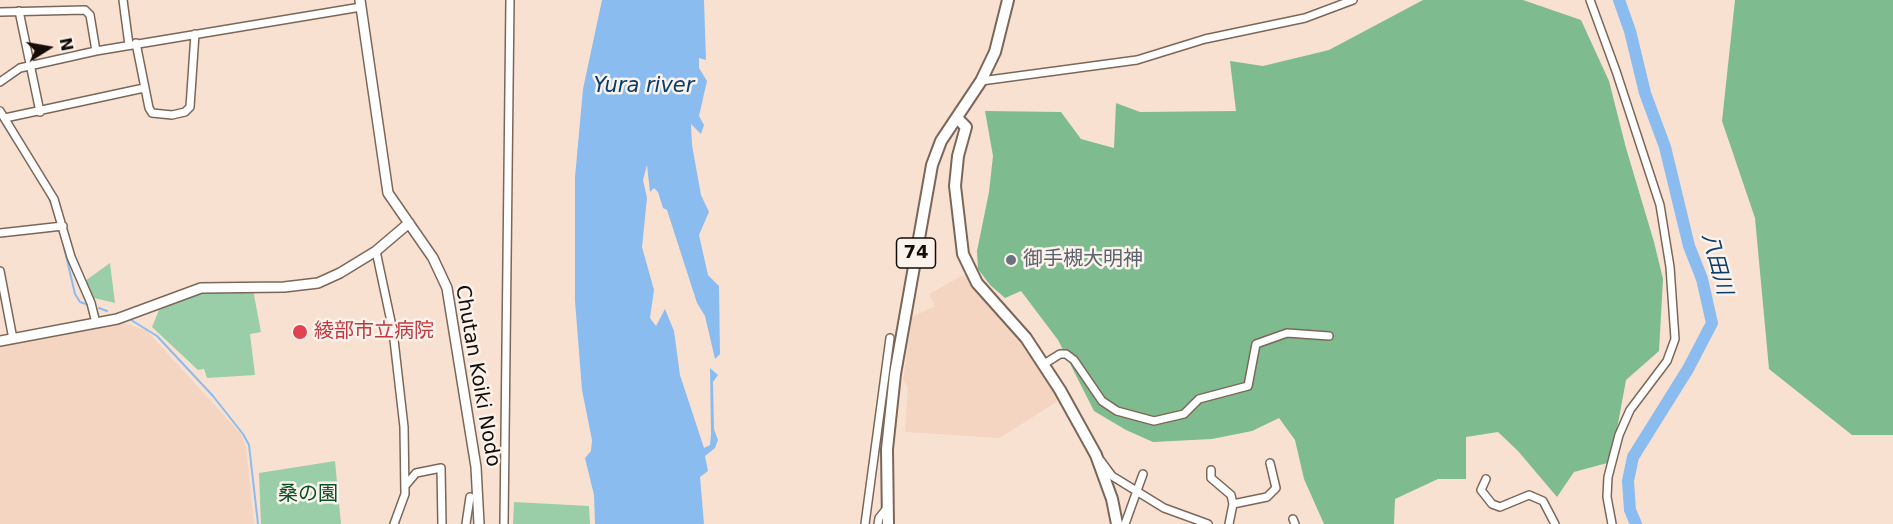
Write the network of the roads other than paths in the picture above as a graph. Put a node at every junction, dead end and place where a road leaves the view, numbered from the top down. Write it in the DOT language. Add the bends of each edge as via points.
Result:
graph roads {
  1 [pos="123,0"];
  2 [pos="510,0"];
  3 [pos="1008,0"];
  4 [pos="1353,0"];
  5 [pos="1590,0"];
  6 [pos="360,3"];
  7 [pos="18,11"];
  8 [pos="0,12"];
  9 [pos="195,34"];
  10 [pos="132,44"];
  11 [pos="96,51"];
  12 [pos="30,65"];
  13 [pos="981,81"];
  14 [pos="0,82"];
  15 [pos="144,88"];
  16 [pos="0,111"];
  17 [pos="40,112"];
  18 [pos="5,118"];
  19 [pos="957,118"];
  20 [pos="409,223"];
  21 [pos="63,226"];
  22 [pos="0,233"];
  23 [pos="376,250"];
  24 [pos="0,271"];
  25 [pos="96,323"];
  26 [pos="1329,336"];
  27 [pos="891,338"];
  28 [pos="13,339"];
  29 [pos="0,341"];
  30 [pos="1044,364"];
  31 [pos="1096,455"];
  32 [pos="1270,463"];
  33 [pos="1211,470"];
  34 [pos="1143,474"];
  35 [pos="1486,479"];
  36 [pos="405,486"];
  37 [pos="1137,492"];
  38 [pos="470,497"];
  39 [pos="1233,504"];
  40 [pos="886,507"];
  41 [pos="394,524"];
  42 [pos="442,524"];
  43 [pos="466,524"];
  44 [pos="479,524"];
  45 [pos="504,524"];
  46 [pos="865,524"];
  47 [pos="878,524"];
  48 [pos="888,524"];
  49 [pos="1117,524"];
  50 [pos="1125,524"];
  51 [pos="1208,524"];
  52 [pos="1229,524"];
  53 [pos="1555,524"];
  54 [pos="1612,524"];
  1 -- 10 [label="street"];
  2 -- 45 [label="street"];
  3 -- 13 [label="main road, 74" via="995,52"];
  4 -- 13 [label="street" via="1305,18 1204,39 1137,60"];
  5 -- 54 [label="street" via="1660,205 1670,267 1675,339 1667,361 1630,410 1618,435 1608,477"];
  6 -- 9 [label="street"];
  6 -- 20 [label="street, Chutan Koiki Nodo" via="388,193"];
  7 -- 8 [label="street"];
  7 -- 11 [label="street" via="84,10 90,15"];
  7 -- 12 [label="street"];
  9 -- 10 [label="street"];
  9 -- 15 [label="street" via="188,110 172,115 152,113"];
  10 -- 11 [label="street"];
  10 -- 15 [label="street"];
  11 -- 12 [label="street"];
  12 -- 14 [label="street"];
  12 -- 17 [label="street"];
  13 -- 19 [label="main road, 74"];
  15 -- 17 [label="street"];
  16 -- 18 [label="street"];
  17 -- 18 [label="street"];
  18 -- 21 [label="street" via="54,199"];
  19 -- 30 [label="main road, 74" via="966,127 955,186 963,254 977,283"];
  19 -- 40 [label="main road, 74" via="941,141 924,204 895,374"];
  20 -- 23 [label="street"];
  20 -- 44 [label="street, Chutan Koiki Nodo" via="434,258 447,288 476,467"];
  21 -- 22 [label="street"];
  21 -- 25 [label="street"];
  23 -- 25 [label="street" via="318,283 201,288"];
  23 -- 36 [label="street" via="400,381"];
  24 -- 28 [label="street"];
  25 -- 28 [label="street"];
  26 -- 30 [label="street" via="1287,333 1256,344 1248,387 1198,399 1184,414 1154,421 1117,411 1102,401 1066,354"];
  27 -- 46 [label="street"];
  28 -- 29 [label="street"];
  30 -- 31 [label="main road, 74"];
  31 -- 37 [label="street" via="1112,476"];
  31 -- 49 [label="main road, 74"];
  32 -- 39 [label="street" via="1276,488 1267,497"];
  33 -- 39 [label="street" via="1211,478 1232,495"];
  34 -- 37 [label="street"];
  35 -- 53 [label="street" via="1481,490 1492,504 1500,507 1529,495 1543,501"];
  36 -- 41 [label="street"];
  36 -- 42 [label="street" via="416,473 441,468"];
  37 -- 50 [label="street"];
  37 -- 51 [label="street" via="1164,508"];
  38 -- 43 [label="street"];
  39 -- 52 [label="street"];
  40 -- 47 [label="street"];
  40 -- 48 [label="main road, 74"];
}
